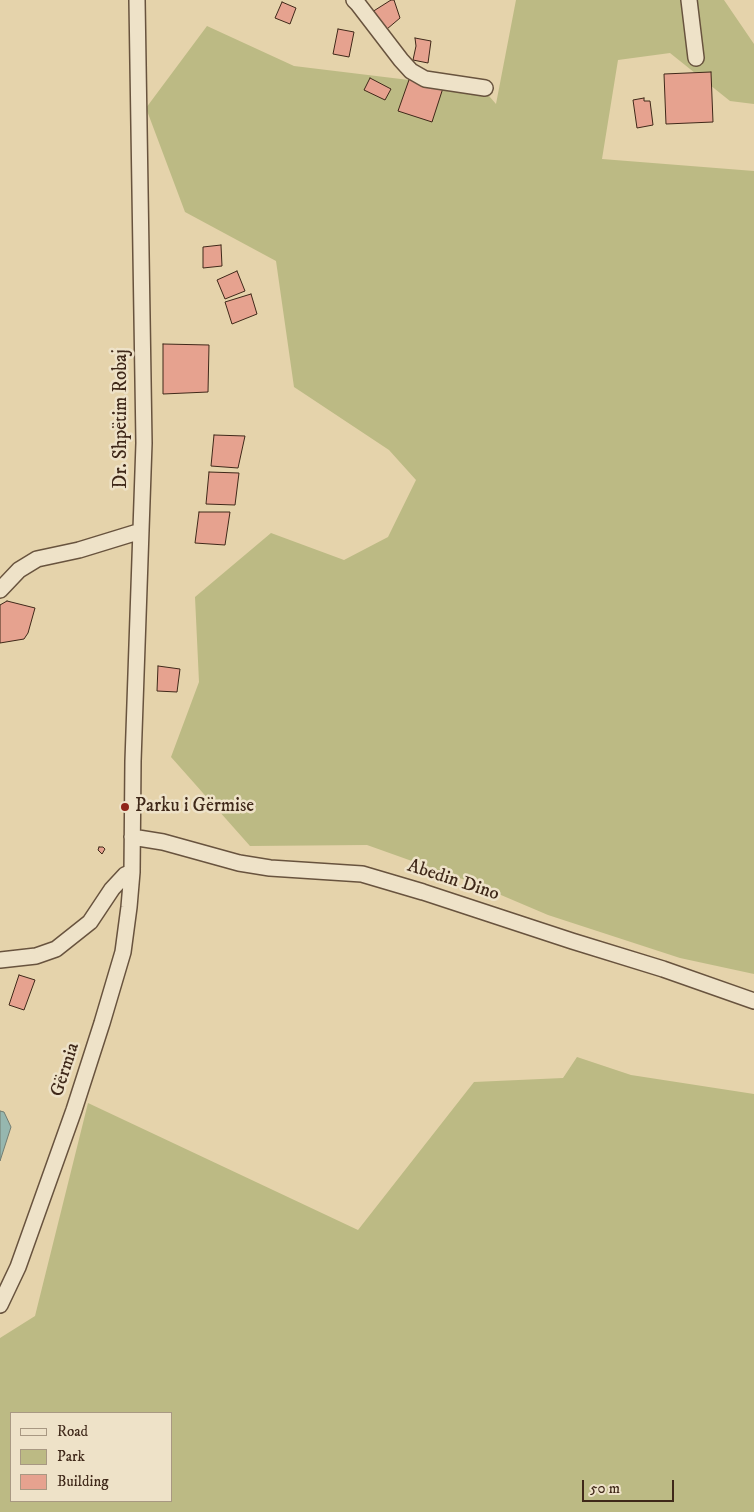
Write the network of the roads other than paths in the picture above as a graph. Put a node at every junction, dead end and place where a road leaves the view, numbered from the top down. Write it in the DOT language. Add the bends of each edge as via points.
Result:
graph roads {
  1 [pos="137,0"];
  2 [pos="354,0"];
  3 [pos="689,0"];
  4 [pos="696,58"];
  5 [pos="485,88"];
  6 [pos="142,531"];
  7 [pos="0,590"];
  8 [pos="132,837"];
  9 [pos="132,872"];
  10 [pos="0,960"];
  11 [pos="754,1001"];
  12 [pos="0,1305"];
  1 -- 6 [label="street, Dr. Shpëtim Robaj" via="144,443"];
  2 -- 5 [label="street" via="412,71 425,78"];
  3 -- 4 [label="street"];
  6 -- 7 [label="street" via="37,559"];
  6 -- 8 [label="street, Dr. Shpëtim Robaj"];
  8 -- 9 [label="street, Gërmia"];
  8 -- 11 [label="street, Abedin Dino" via="270,868 362,874"];
  9 -- 10 [label="street" via="116,884 90,922 56,949 36,956"];
  9 -- 12 [label="street, Gërmia" via="123,952 102,1023 18,1267"];
}
